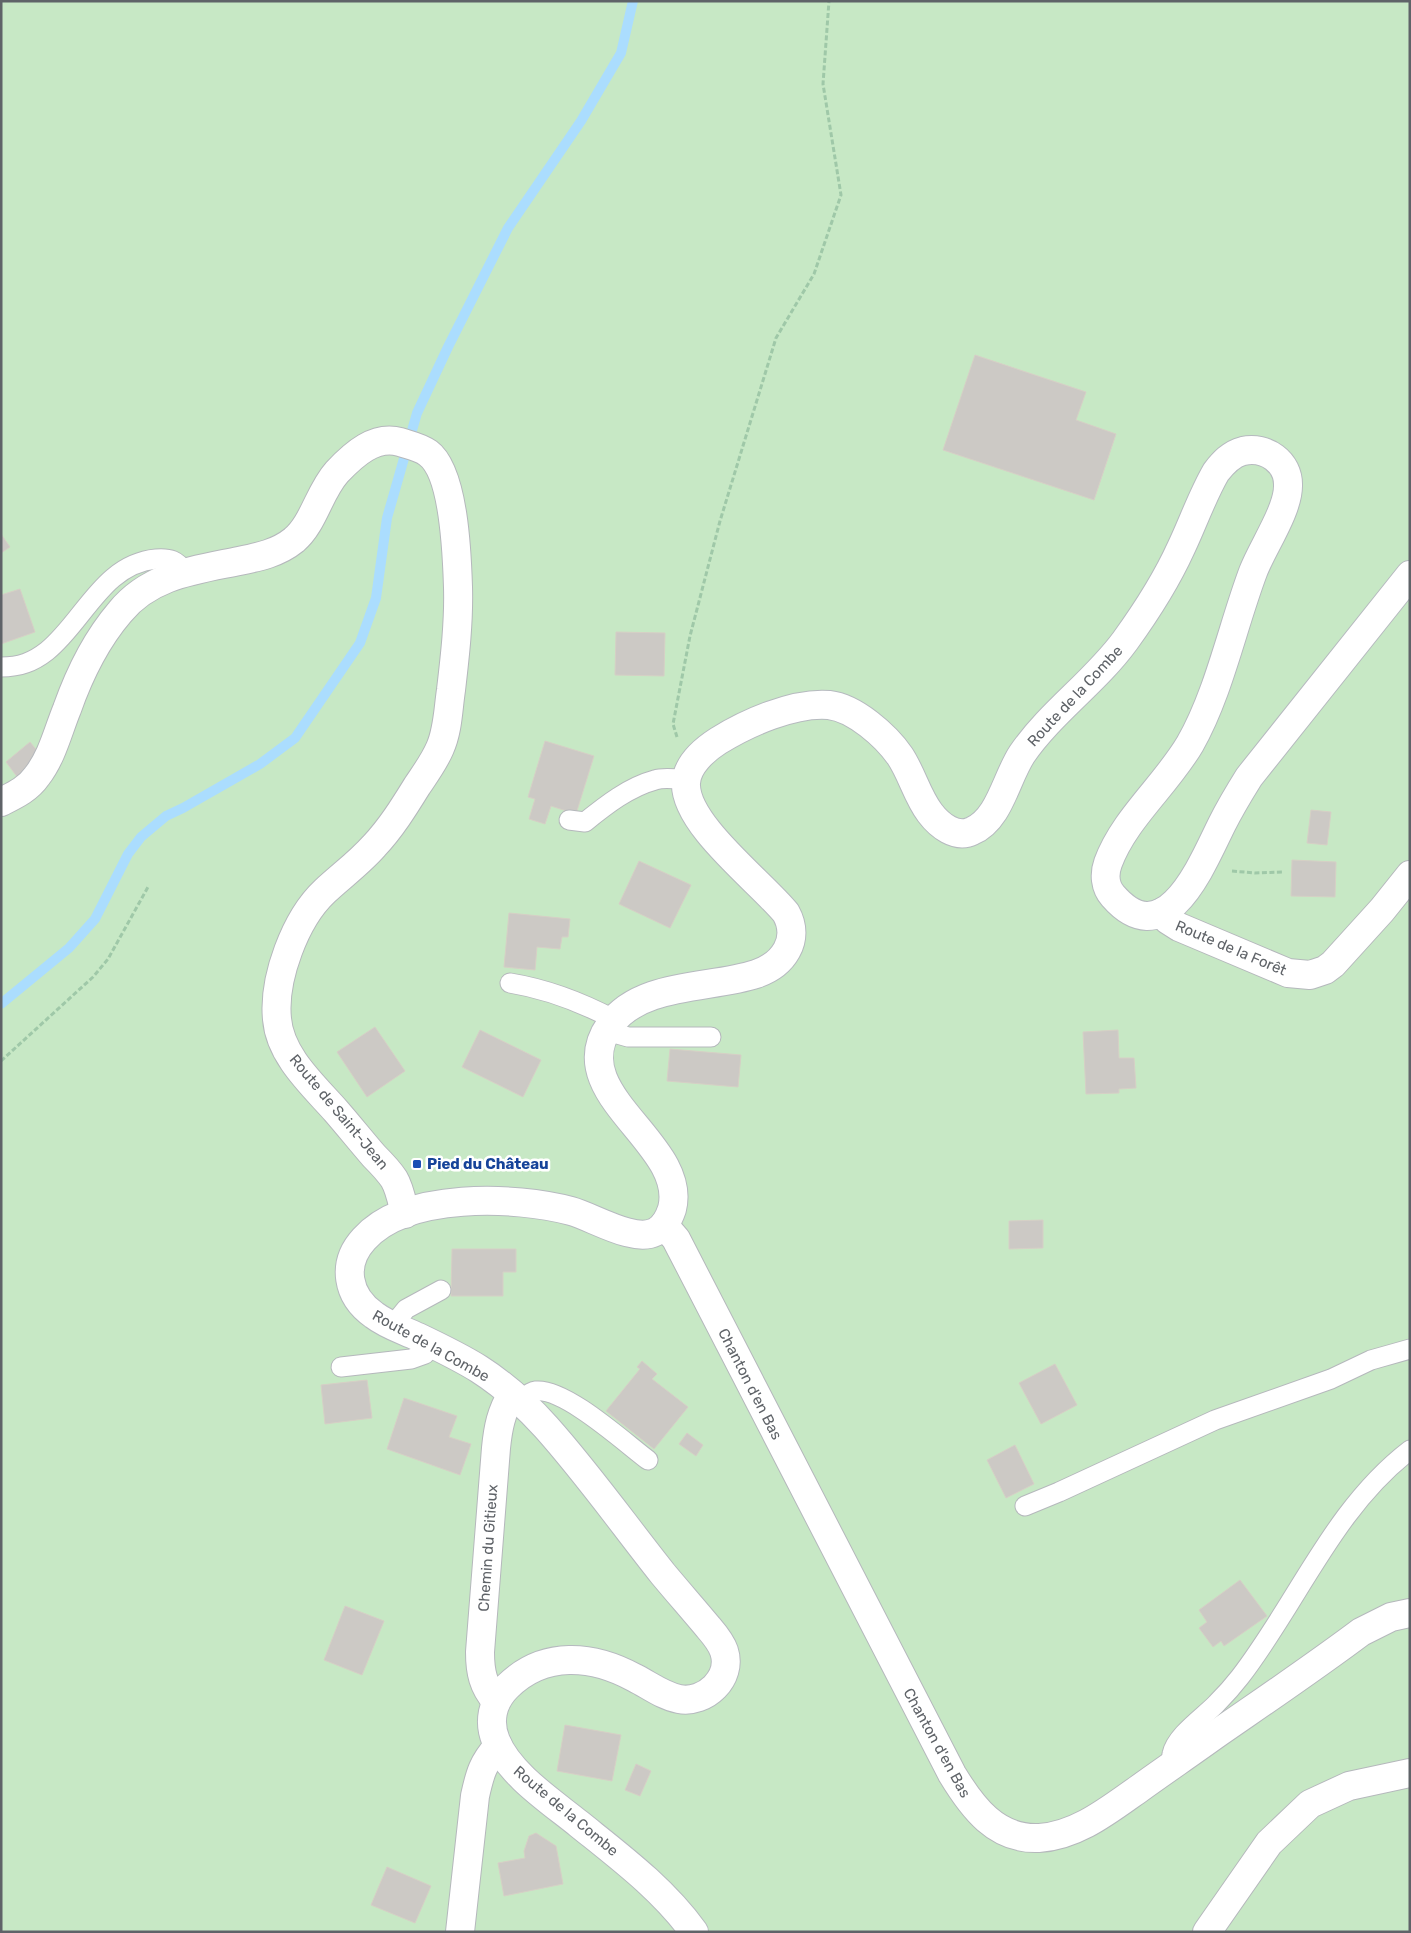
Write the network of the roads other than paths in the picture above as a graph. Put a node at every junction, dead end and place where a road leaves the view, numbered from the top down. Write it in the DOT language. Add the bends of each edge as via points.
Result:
graph roads {
  1 [pos="185,572"];
  2 [pos="1410,576"];
  3 [pos="1,667"];
  4 [pos="689,773"];
  5 [pos="1,802"];
  6 [pos="569,820"];
  7 [pos="1410,875"];
  8 [pos="1162,912"];
  9 [pos="510,983"];
  10 [pos="611,1025"];
  11 [pos="711,1037"];
  12 [pos="405,1214"];
  13 [pos="664,1225"];
  14 [pos="441,1290"];
  15 [pos="393,1325"];
  16 [pos="432,1344"];
  17 [pos="1410,1349"];
  18 [pos="341,1367"];
  19 [pos="516,1398"];
  20 [pos="1410,1450"];
  21 [pos="648,1460"];
  22 [pos="1025,1506"];
  23 [pos="1410,1613"];
  24 [pos="496,1701"];
  25 [pos="498,1746"];
  26 [pos="1173,1765"];
  27 [pos="1410,1773"];
  28 [pos="460,1932"];
  29 [pos="694,1932"];
  30 [pos="1207,1932"];
  1 -- 3 [label="lane" via="179,563 171,559 138,563 110,580 48,650 28,663"];
  1 -- 5 [label="street, Route de Saint-Jean" via="152,584 120,612 98,643 80,678 51,754 39,774 29,786"];
  1 -- 12 [label="street, Route de Saint-Jean" via="260,557 292,542 302,532 336,473 370,444 393,440 422,449 436,460 442,471 449,494 458,586 456,649 445,733 434,760 389,828 373,848 310,907 292,941 276,1002 280,1037 286,1050 394,1180"];
  2 -- 8 [label="street" via="1249,777 1229,808 1197,875 1182,897"];
  4 -- 6 [label="lane" via="656,779 631,790 585,822"];
  4 -- 8 [label="street, Route de la Combe" via="707,749 744,727 804,706 842,708 864,721 894,748 937,820 956,833 972,831 990,815 1014,767 1042,729 1108,661 1135,627 1161,588 1216,472 1236,453 1260,450 1285,470 1288,484 1285,505 1253,571 1197,730 1183,756 1122,837 1106,874 1108,889 1118,902 1140,914"];
  4 -- 10 [label="street" via="686,790 692,808 724,848 786,913 792,925 791,938 785,954 763,972 650,997 631,1006"];
  7 -- 8 [label="street, Route de la Forêt" via="1333,964 1310,975 1288,973 1246,956 1179,927"];
  9 -- 10 [label="lane" via="532,986 574,1001"];
  10 -- 11 [label="lane" via="628,1037"];
  10 -- 13 [label="street" via="603,1039 599,1059 605,1083 657,1156 671,1182 673,1204"];
  12 -- 13 [label="street, Route de la Combe" via="448,1203 483,1199 567,1210 640,1235 655,1232"];
  12 -- 15 [label="street, Route de la Combe" via="380,1225 365,1238 352,1257 349,1275 359,1301 375,1316"];
  13 -- 26 [label="street, Chanton d'en Bas" via="676,1239 930,1734 960,1788 977,1811 988,1822 1014,1834 1038,1838 1055,1836 1074,1830 1107,1811"];
  14 -- 15 [label="lane" via="406,1309"];
  15 -- 16 [label="street, Route de la Combe"];
  16 -- 18 [label="lane" via="425,1354 411,1358"];
  16 -- 19 [label="street, Route de la Combe" via="481,1370"];
  17 -- 22 [label="lane" via="1371,1360 1331,1379 1216,1420"];
  19 -- 21 [label="lane" via="536,1391 565,1399"];
  19 -- 24 [label="street, Chemin du Gitieux" via="504,1407 499,1422 480,1652 483,1681"];
  19 -- 24 [label="street, Route de la Combe" via="563,1446 715,1635 724,1651 726,1667 720,1681 708,1693 697,1699 682,1700 667,1696 605,1664 559,1661 528,1671 512,1682"];
  20 -- 26 [label="lane" via="1363,1495 1337,1528 1258,1654 1218,1703 1177,1744 1172,1754"];
  23 -- 26 [label="street, Chanton d'en Bas" via="1391,1617 1361,1632"];
  24 -- 25 [label="street, Route de la Combe" via="492,1720"];
  25 -- 28 [label="street" via="486,1759 475,1796"];
  25 -- 29 [label="street, Route de la Combe" via="521,1776 641,1874 672,1904"];
  27 -- 30 [label="street" via="1349,1786 1310,1804 1269,1843"];
}
